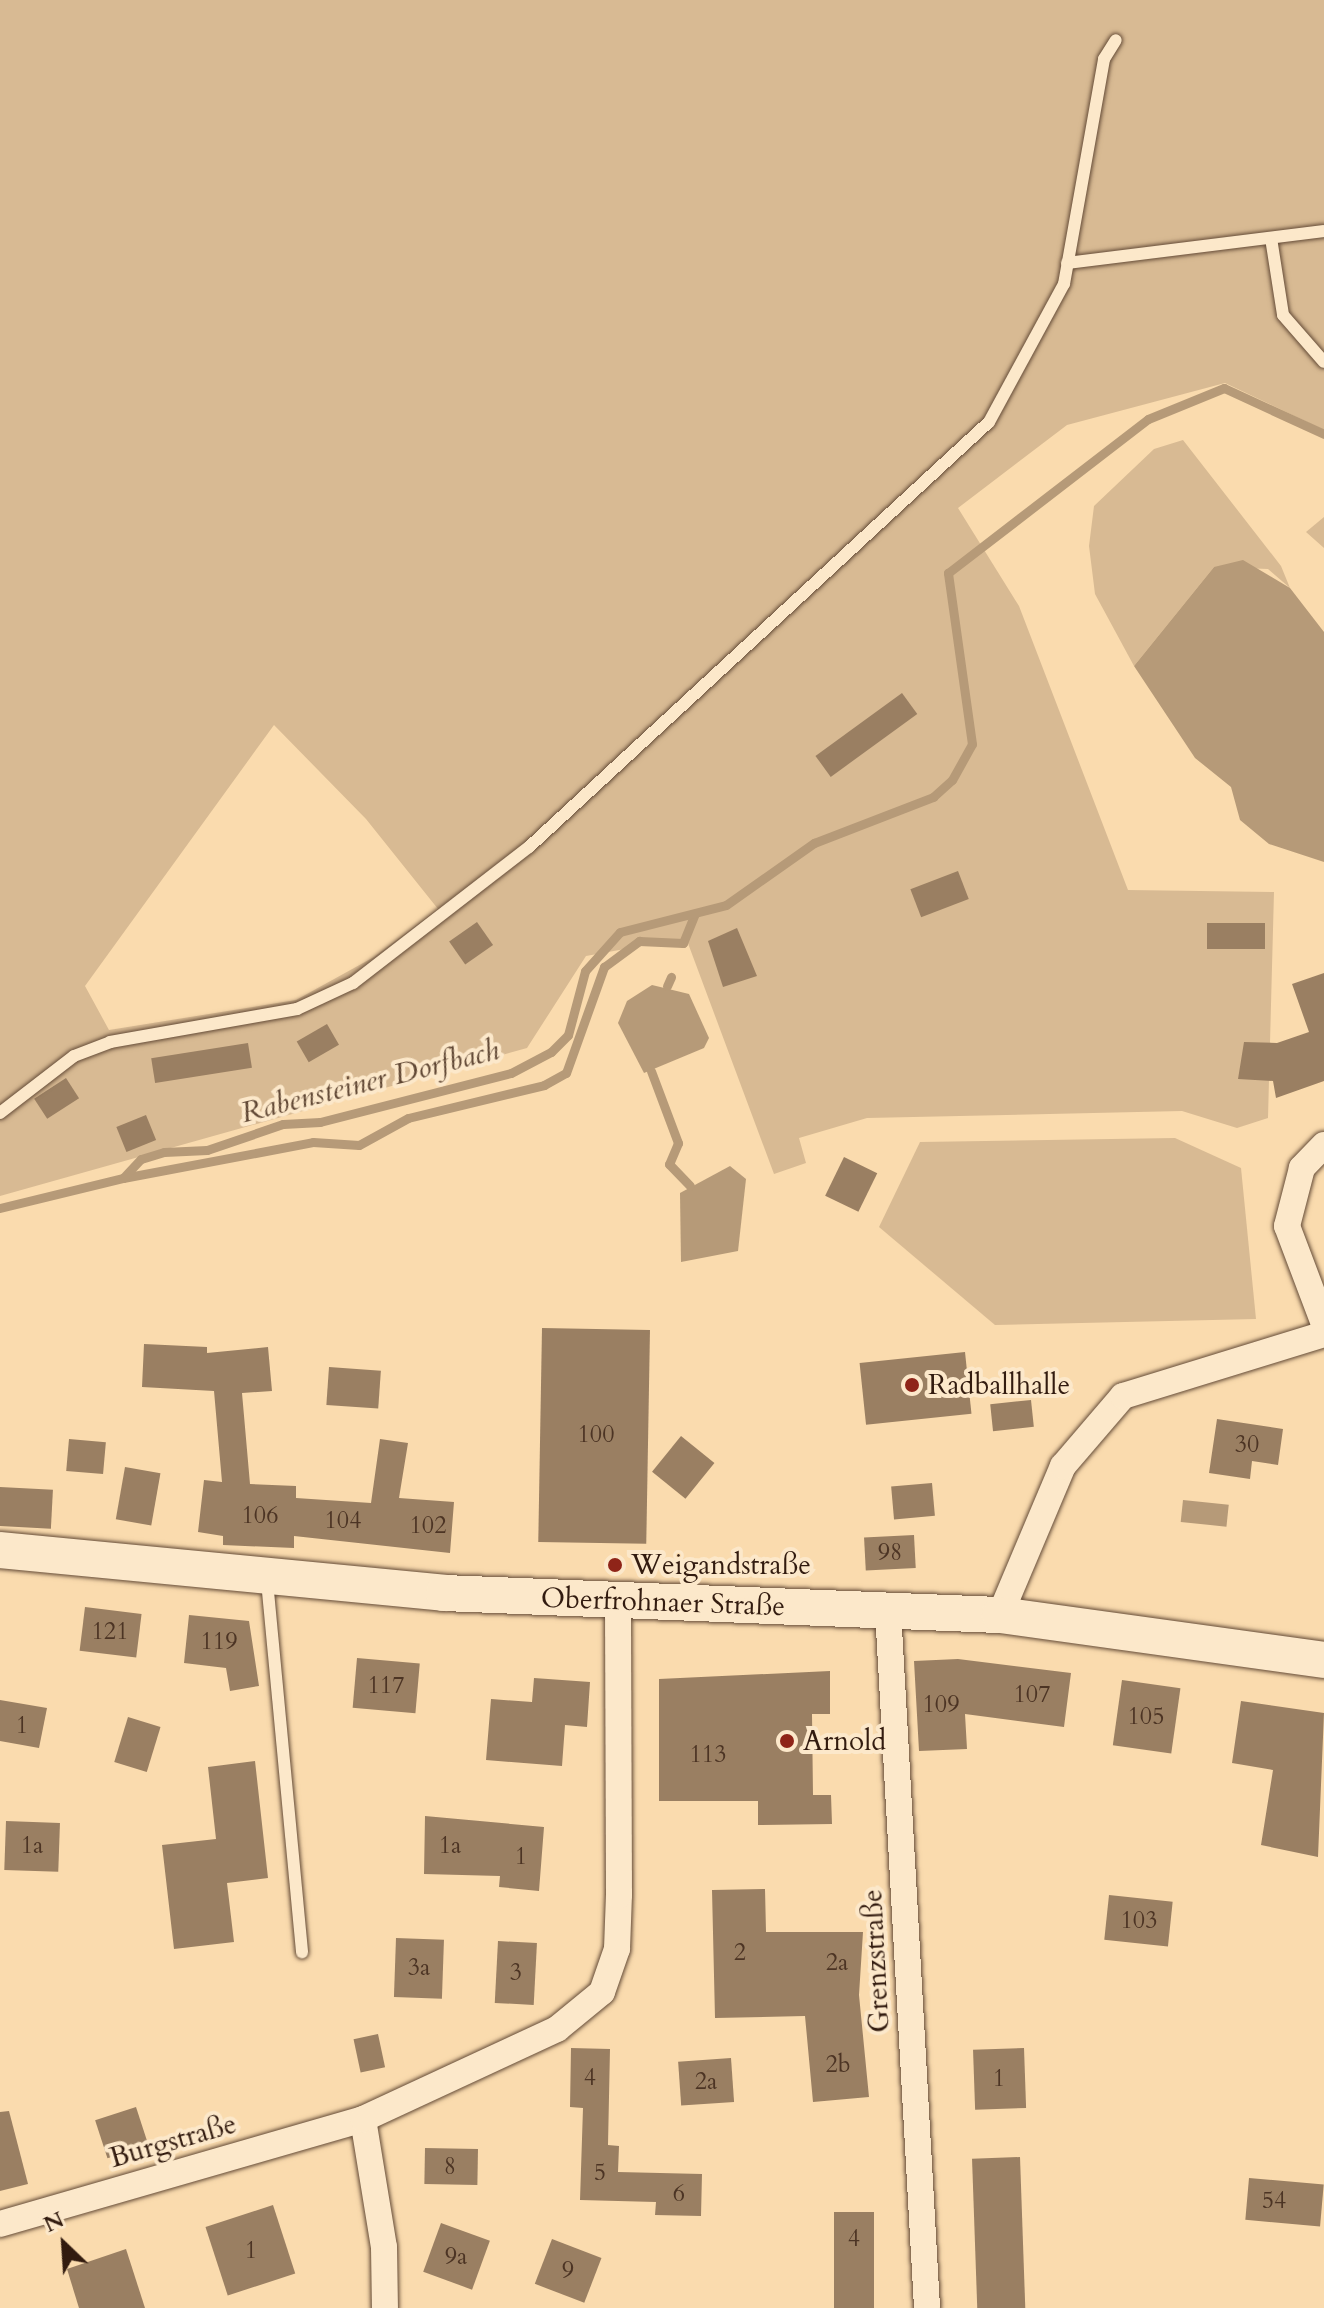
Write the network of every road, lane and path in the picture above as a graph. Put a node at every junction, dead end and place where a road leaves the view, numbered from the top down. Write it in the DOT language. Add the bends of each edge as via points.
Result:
graph roads {
  1 [pos="1116,40"];
  2 [pos="1324,231"];
  3 [pos="1271,238"];
  4 [pos="1067,263"];
  5 [pos="1324,362"];
  6 [pos="0,1113"];
  7 [pos="1324,1145"];
  8 [pos="1324,1324"];
  9 [pos="1324,1334"];
  10 [pos="0,1550"];
  11 [pos="267,1578"];
  12 [pos="618,1602"];
  13 [pos="888,1610"];
  14 [pos="1000,1615"];
  15 [pos="1324,1660"];
  16 [pos="302,1952"];
  17 [pos="363,2119"];
  18 [pos="0,2224"];
  19 [pos="385,2308"];
  20 [pos="927,2308"];
  1 -- 4 [label="lane" via="1104,59"];
  2 -- 3 [label="lane"];
  3 -- 4 [label="lane"];
  3 -- 5 [label="lane" via="1283,315"];
  4 -- 6 [label="lane" via="1064,284 989,422 450,912 353,983 297,1009 110,1042 74,1056"];
  7 -- 8 [label="street" via="1302,1168 1287,1226"];
  9 -- 14 [label="street" via="1123,1396 1063,1466"];
  10 -- 11 [label="main road, Oberfrohnaer Straße"];
  11 -- 12 [label="main road, Oberfrohnaer Straße"];
  11 -- 16 [label="lane"];
  12 -- 13 [label="main road, Oberfrohnaer Straße"];
  12 -- 17 [label="street" via="617,1949 602,1992 557,2029"];
  13 -- 14 [label="main road, Oberfrohnaer Straße"];
  13 -- 20 [label="street, Grenzstraße"];
  14 -- 15 [label="main road, Oberfrohnaer Straße"];
  17 -- 18 [label="street, Burgstraße"];
  17 -- 19 [label="street" via="384,2247"];
}
